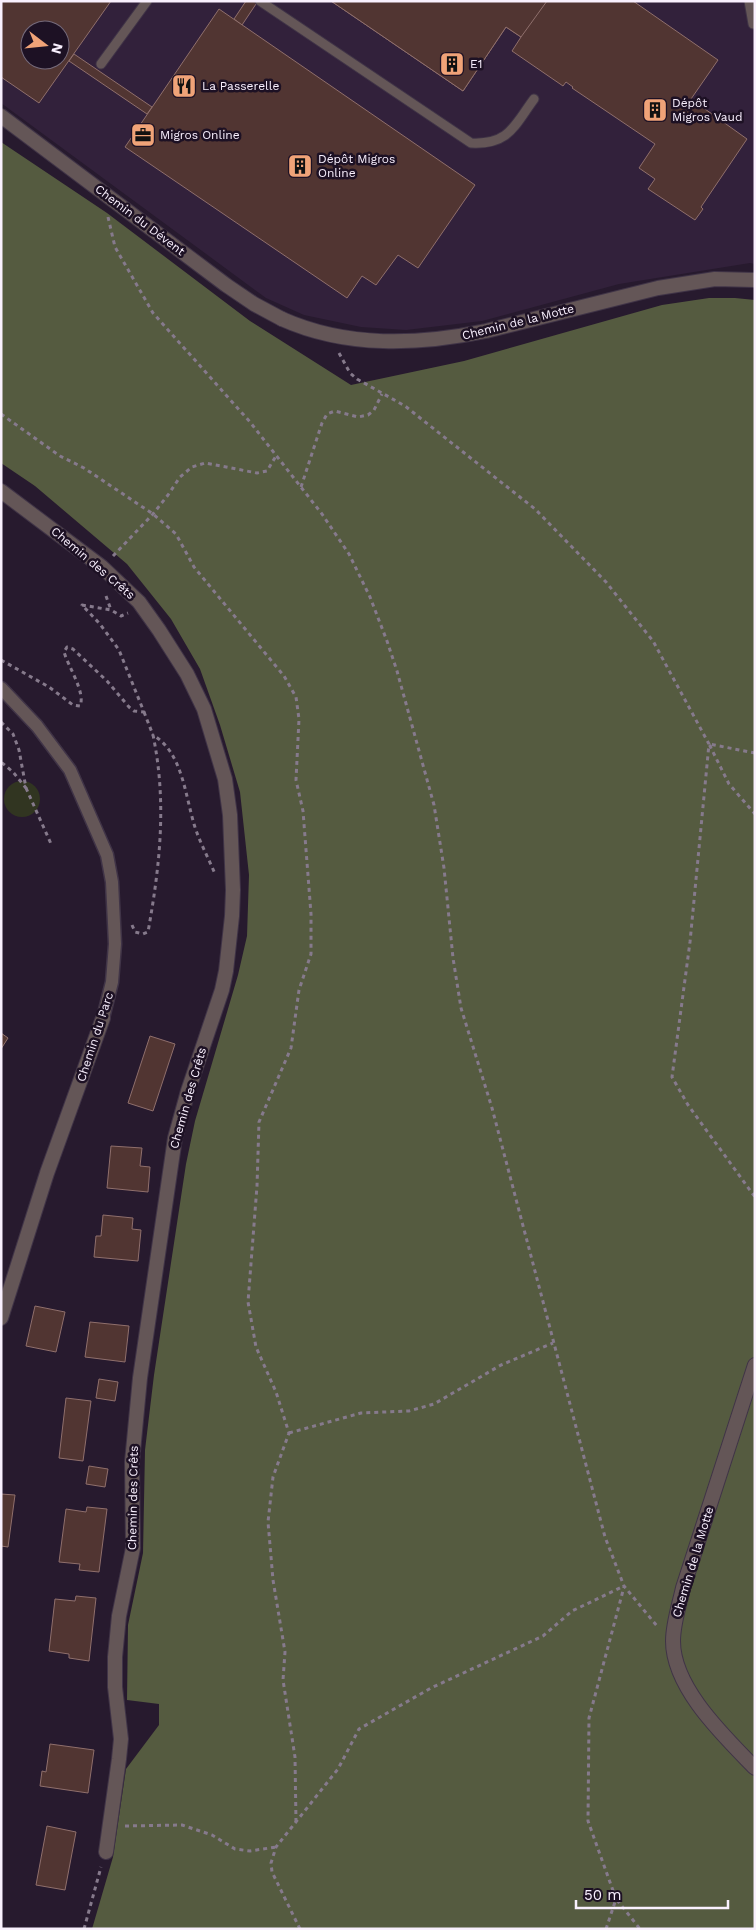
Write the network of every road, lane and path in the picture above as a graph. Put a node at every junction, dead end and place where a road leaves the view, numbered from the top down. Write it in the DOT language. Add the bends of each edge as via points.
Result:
graph roads {
  1 [pos="147,1"];
  2 [pos="260,1"];
  3 [pos="749,1"];
  4 [pos="753,24"];
  5 [pos="101,64"];
  6 [pos="534,99"];
  7 [pos="1,116"];
  8 [pos="109,196"];
  9 [pos="755,280"];
  10 [pos="282,319"];
  11 [pos="329,335"];
  12 [pos="382,394"];
  13 [pos="1,414"];
  14 [pos="276,456"];
  15 [pos="301,488"];
  16 [pos="1,490"];
  17 [pos="153,514"];
  18 [pos="102,567"];
  19 [pos="139,602"];
  20 [pos="1,660"];
  21 [pos="1,688"];
  22 [pos="144,712"];
  23 [pos="1,722"];
  24 [pos="153,735"];
  25 [pos="710,744"];
  26 [pos="755,753"];
  27 [pos="1,762"];
  28 [pos="26,788"];
  29 [pos="755,814"];
  30 [pos="52,846"];
  31 [pos="217,880"];
  32 [pos="129,916"];
  33 [pos="103,1018"];
  34 [pos="755,1198"];
  35 [pos="1,1318"];
  36 [pos="554,1344"];
  37 [pos="755,1366"];
  38 [pos="290,1433"];
  39 [pos="624,1586"];
  40 [pos="673,1641"];
  41 [pos="755,1768"];
  42 [pos="296,1823"];
  43 [pos="109,1827"];
  44 [pos="276,1847"];
  45 [pos="106,1852"];
  46 [pos="616,1899"];
  47 [pos="84,1929"];
  48 [pos="300,1929"];
  49 [pos="606,1929"];
  50 [pos="640,1929"];
  1 -- 5 [label="lane"];
  2 -- 6 [label="lane" via="471,143 485,144 503,138"];
  3 -- 4 [label="lane"];
  7 -- 8 [label="street, Chemin du Dévent"];
  8 -- 10 [label="street, Chemin du Dévent" via="226,285"];
  8 -- 14 [label="path" via="107,213 115,247 153,313"];
  9 -- 11 [label="street, Chemin de la Motte" via="715,279 658,288 457,337 404,342"];
  10 -- 11 [label="street, Chemin de la Motte"];
  11 -- 12 [label="path" via="350,373"];
  12 -- 15 [label="path" via="368,416 335,411 327,414"];
  12 -- 25 [label="path" via="405,406 535,509 606,582 653,641"];
  13 -- 17 [label="path" via="60,456 84,468"];
  14 -- 15 [label="path"];
  14 -- 17 [label="path" via="268,471 257,473 205,463 192,467 180,477"];
  15 -- 36 [label="path" via="349,554 370,597 397,671 434,805 461,1008 492,1108"];
  16 -- 18 [label="street, Chemin des Crêts"];
  17 -- 18 [label="path"];
  17 -- 38 [label="path" via="176,534 194,567 284,676 296,698 299,719 296,780 303,811 312,954 299,990 291,1048 259,1122 248,1302 256,1347"];
  18 -- 19 [label="street, Chemin des Crêts"];
  19 -- 22 [label="path" via="121,616 111,610 82,605 119,650"];
  19 -- 43 [label="street, Chemin des Crêts" via="187,674 204,709 216,746 230,815 233,899 230,946 222,990 171,1154 143,1359 132,1462 133,1548 116,1639 115,1687 120,1740"];
  20 -- 22 [label="path" via="49,687 73,705 80,706 81,693 64,652 67,647 73,649 129,707"];
  21 -- 33 [label="street, Chemin du Parc" via="37,726 70,770 107,855 112,882 115,944 112,982"];
  22 -- 24 [label="path"];
  23 -- 28 [label="path" via="20,750"];
  24 -- 31 [label="path" via="162,740 182,777 195,826"];
  24 -- 32 [label="path" via="162,827 148,932 135,932"];
  25 -- 26 [label="path"];
  25 -- 29 [label="path" via="729,784"];
  25 -- 34 [label="path" via="690,942 672,1077 688,1105"];
  27 -- 28 [label="path"];
  28 -- 30 [label="path"];
  33 -- 35 [label="street, Chemin du Parc" via="47,1173"];
  36 -- 38 [label="path" via="501,1365 434,1404 409,1411 361,1413"];
  36 -- 39 [label="path" via="605,1537"];
  37 -- 40 [label="street, Chemin de la Motte" via="683,1588"];
  38 -- 42 [label="path" via="273,1477 268,1522 285,1652 283,1680 295,1757"];
  39 -- 40 [label="path" via="648,1617"];
  39 -- 42 [label="path" via="572,1611 543,1636 431,1688 359,1730 338,1768"];
  39 -- 46 [label="path" via="589,1718 588,1821"];
  40 -- 41 [label="street, Chemin de la Motte" via="676,1663 687,1688"];
  42 -- 44 [label="path"];
  43 -- 44 [label="path" via="182,1825 212,1835 236,1849"];
  43 -- 45 [label="street, Chemin des Crêts"];
  44 -- 48 [label="path" via="272,1872"];
  45 -- 47 [label="path"];
  46 -- 49 [label="path"];
  46 -- 50 [label="path"];
}
